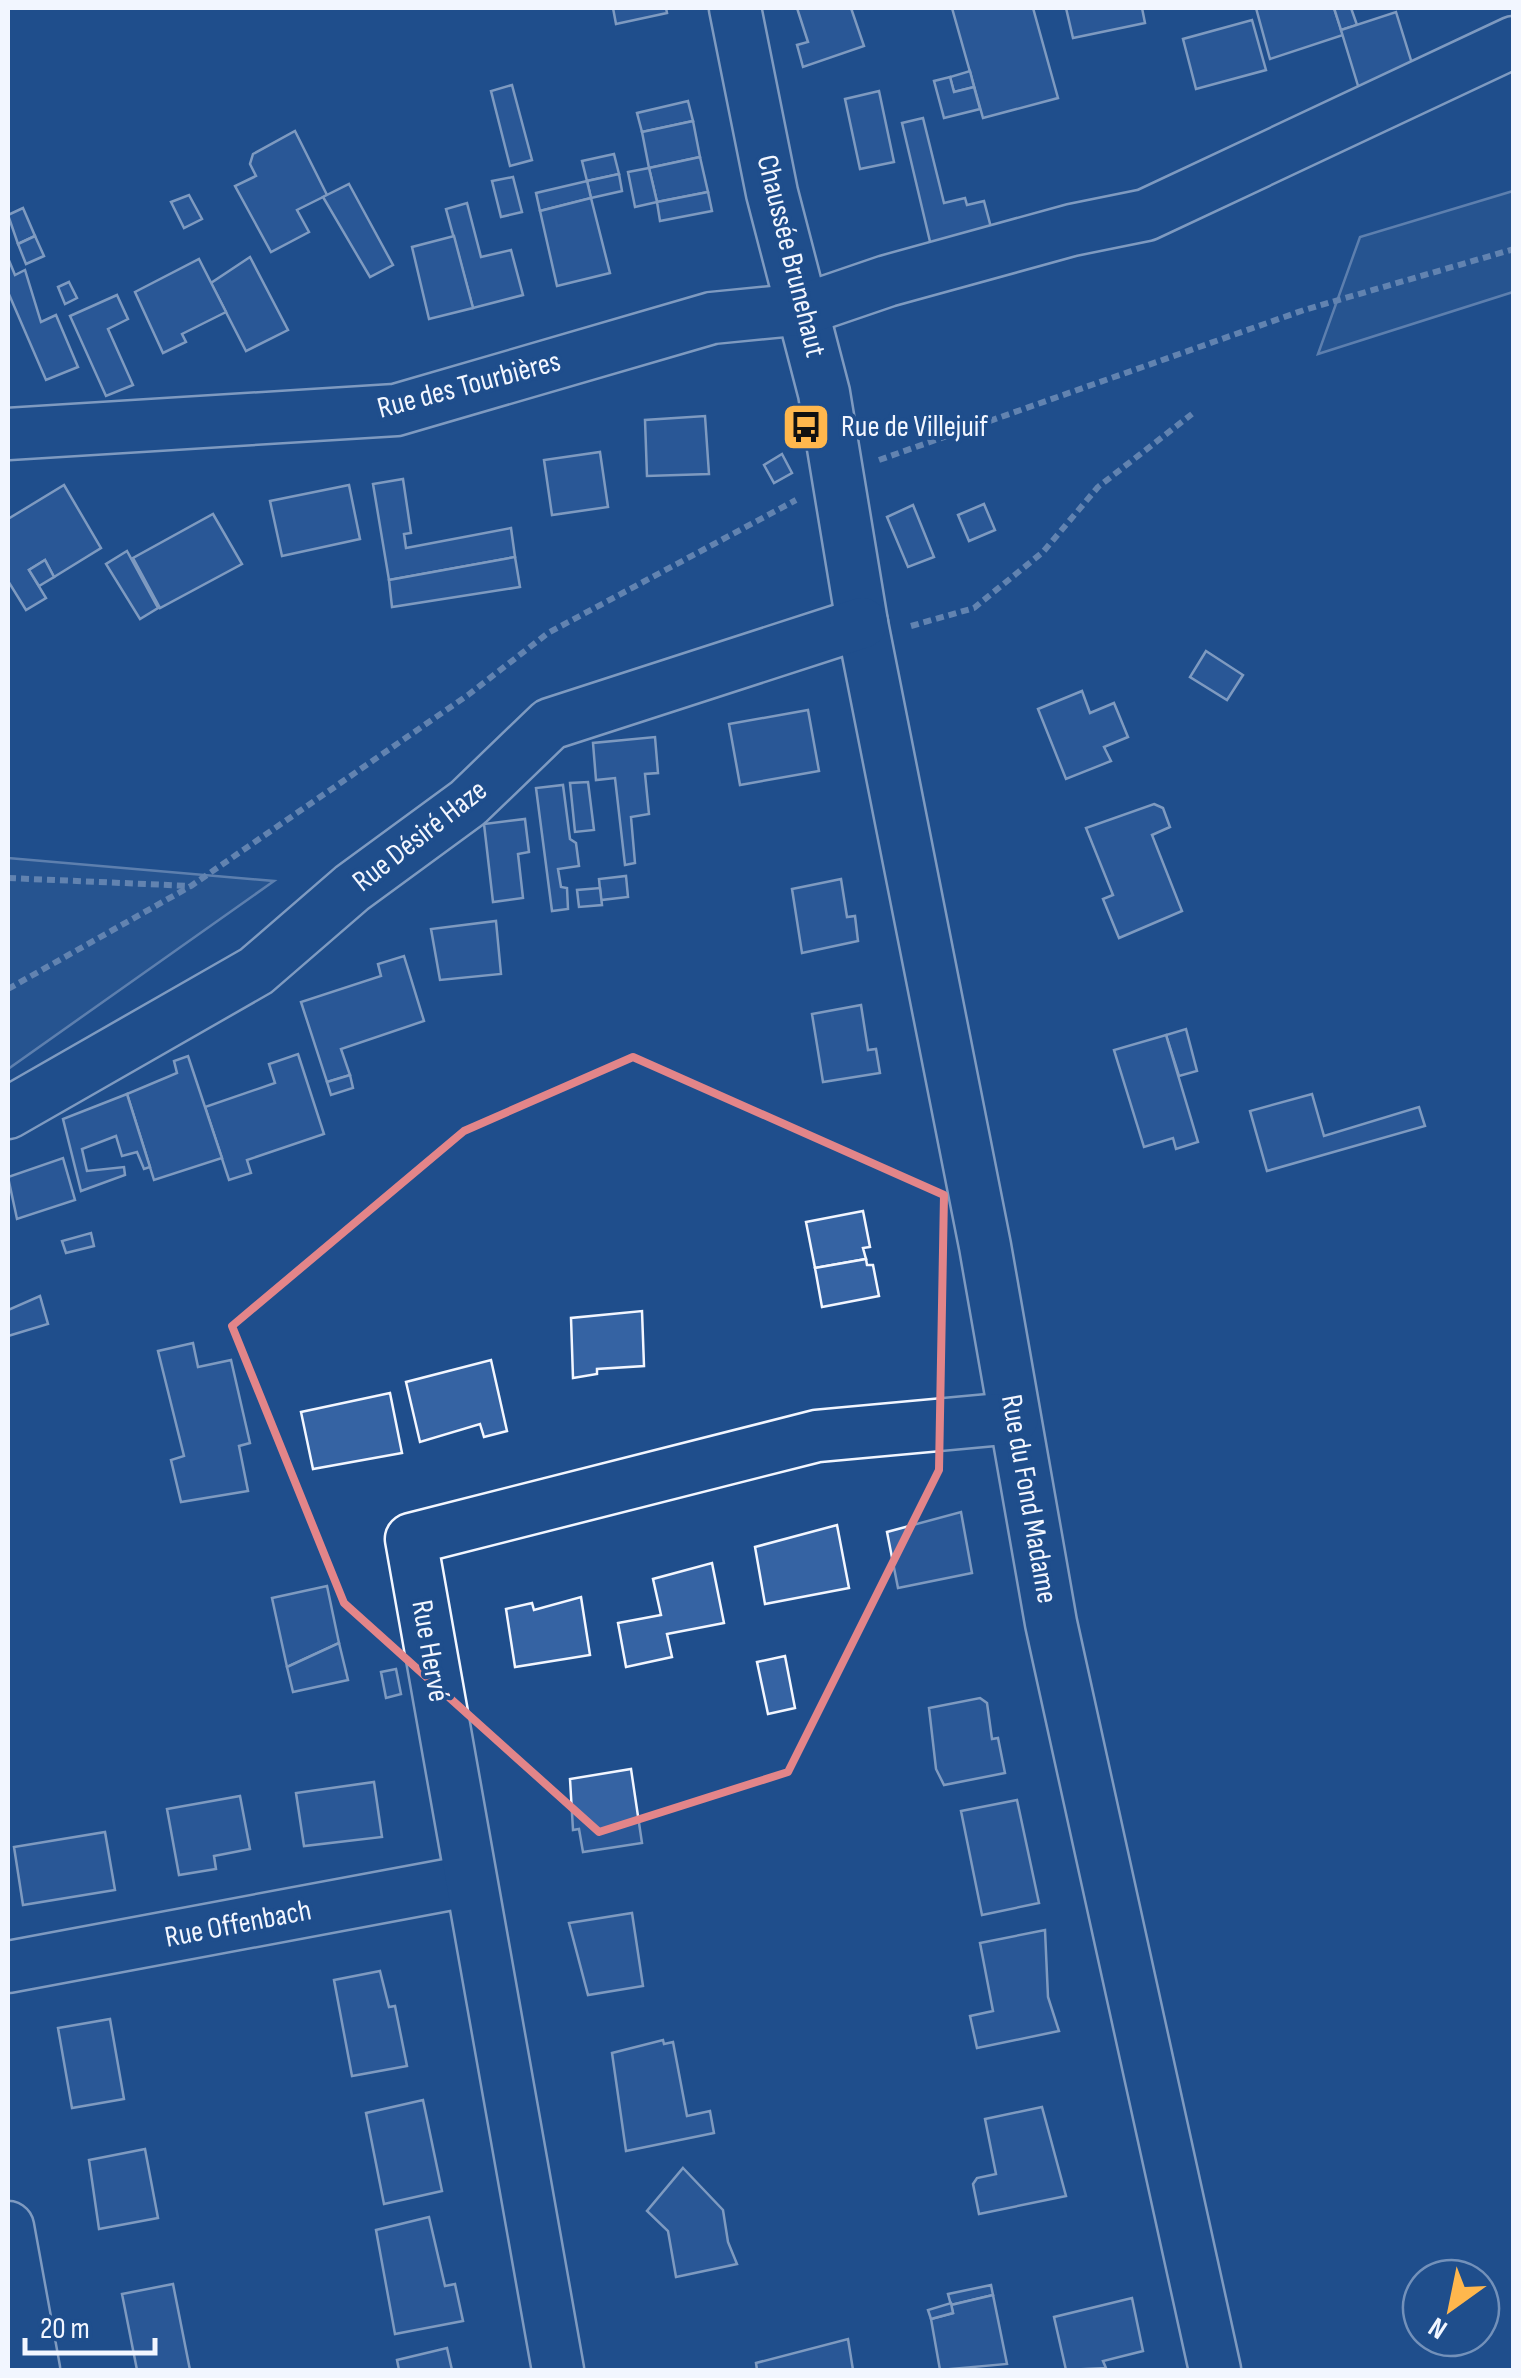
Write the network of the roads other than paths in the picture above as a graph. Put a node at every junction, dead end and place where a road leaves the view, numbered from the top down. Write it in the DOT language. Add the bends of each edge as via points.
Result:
graph roads {
  1 [pos="735,8"];
  2 [pos="1514,42"];
  3 [pos="805,309"];
  4 [pos="8,434"];
  5 [pos="862,623"];
  6 [pos="8,1113"];
  7 [pos="1013,1418"];
  8 [pos="468,1881"];
  9 [pos="8,1967"];
  10 [pos="8,2227"];
  11 [pos="34,2370"];
  12 [pos="558,2370"];
  13 [pos="1215,2370"];
  1 -- 3 [label="street, Chaussée Brunehaut" via="772,192"];
  2 -- 3 [label="street" via="1146,216 1072,230"];
  3 -- 4 [label="street, Rue des Tourbières" via="712,318 396,410"];
  3 -- 5 [label="street, Chaussée Brunehaut"];
  5 -- 6 [label="street, Rue Désiré Haze" via="550,724 468,804 352,888 256,972"];
  5 -- 7 [label="street, Rue du Fond Madame" via="986,1246"];
  7 -- 8 [label="street, Rue Hervé" via="818,1436 411,1539"];
  7 -- 13 [label="street, Rue du Fond Madame" via="1051,1623"];
  8 -- 9 [label="street, Rue Offenbach"];
  8 -- 12 [label="street, Rue Hervé"];
  10 -- 11 [label="street"];
}
